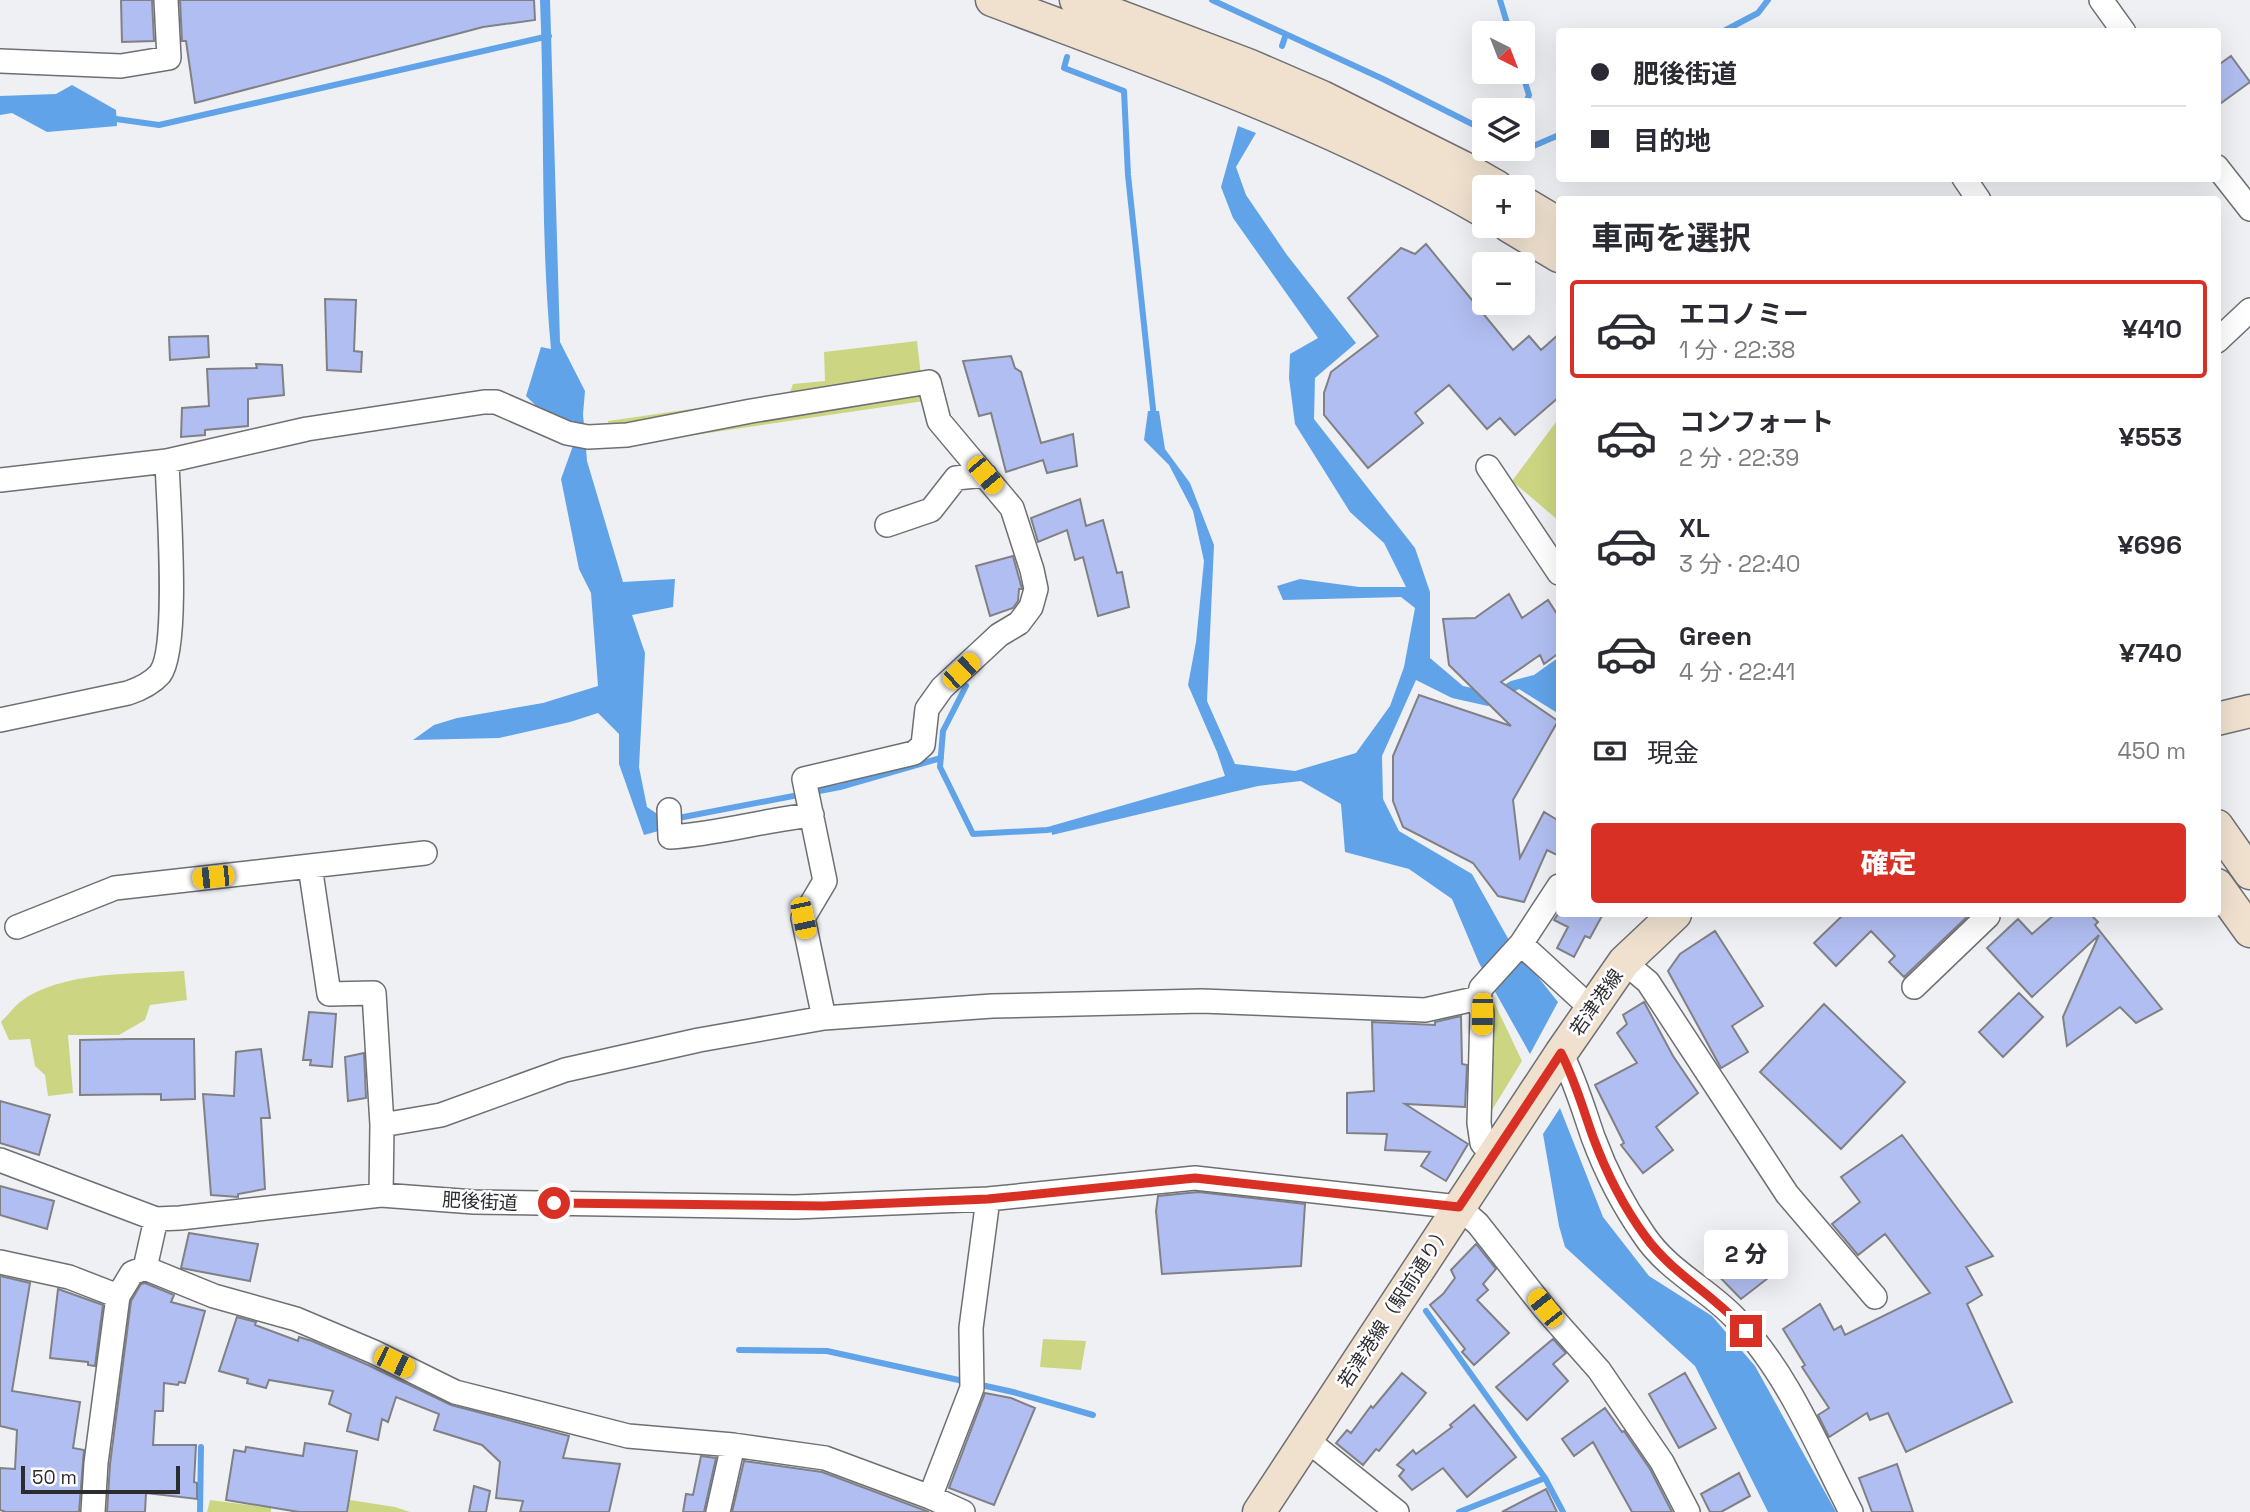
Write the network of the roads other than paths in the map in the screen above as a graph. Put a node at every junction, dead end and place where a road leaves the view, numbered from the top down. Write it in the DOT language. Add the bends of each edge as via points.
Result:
graph roads {
  1 [pos="166,0"];
  2 [pos="992,0"];
  3 [pos="1076,0"];
  4 [pos="2101,0"];
  5 [pos="2121,28"];
  6 [pos="0,61"];
  7 [pos="2221,172"];
  8 [pos="1476,175"];
  9 [pos="1472,204"];
  10 [pos="2250,209"];
  11 [pos="1535,210"];
  12 [pos="1556,222"];
  13 [pos="1529,238"];
  14 [pos="1556,254"];
  15 [pos="2250,310"];
  16 [pos="2221,337"];
  17 [pos="167,461"];
  18 [pos="1488,467"];
  19 [pos="985,475"];
  20 [pos="0,481"];
  21 [pos="887,525"];
  22 [pos="1556,569"];
  23 [pos="2250,710"];
  24 [pos="2221,718"];
  25 [pos="0,720"];
  26 [pos="808,803"];
  27 [pos="669,817"];
  28 [pos="2221,832"];
  29 [pos="425,853"];
  30 [pos="310,866"];
  31 [pos="2250,873"];
  32 [pos="1556,891"];
  33 [pos="2221,891"];
  34 [pos="1672,917"];
  35 [pos="1987,917"];
  36 [pos="17,927"];
  37 [pos="2250,932"];
  38 [pos="1521,944"];
  39 [pos="1624,962"];
  40 [pos="1914,987"];
  41 [pos="1480,993"];
  42 [pos="1592,1009"];
  43 [pos="824,1018"];
  44 [pos="1556,1060"];
  45 [pos="1529,1101"];
  46 [pos="382,1125"];
  47 [pos="1493,1154"];
  48 [pos="0,1160"];
  49 [pos="381,1195"];
  50 [pos="988,1199"];
  51 [pos="1459,1207"];
  52 [pos="156,1219"];
  53 [pos="0,1262"];
  54 [pos="145,1268"];
  55 [pos="118,1296"];
  56 [pos="1875,1297"];
  57 [pos="1307,1440"];
  58 [pos="733,1445"];
  59 [pos="937,1503"];
  60 [pos="93,1512"];
  61 [pos="718,1512"];
  62 [pos="963,1512"];
  63 [pos="1259,1512"];
  64 [pos="1397,1512"];
  65 [pos="1688,1512"];
  66 [pos="1851,1512"];
  1 -- 6 [label="street" via="169,58 121,66"];
  2 -- 9 [label="street" via="1312,124"];
  3 -- 8 [label="street" via="1322,97"];
  4 -- 5 [label="street"];
  7 -- 10 [label="street"];
  11 -- 12 [label="street"];
  13 -- 14 [label="street"];
  15 -- 16 [label="street"];
  17 -- 19 [label="street" via="307,429 484,402 496,402 578,435 627,435 929,382 939,421"];
  17 -- 20 [label="street"];
  17 -- 25 [label="street" via="170,640 161,672 144,688 128,693"];
  18 -- 22 [label="street"];
  19 -- 21 [label="street" via="956,478 931,510"];
  19 -- 26 [label="street" via="1012,508 1036,589 1031,607 1019,623 999,635 942,688 927,709 923,745 914,753 804,779"];
  23 -- 24 [label="street"];
  26 -- 27 [label="street" via="778,818 701,835 670,837"];
  26 -- 43 [label="street" via="825,881 803,918"];
  28 -- 31 [label="street"];
  29 -- 30 [label="street"];
  30 -- 36 [label="street" via="115,888"];
  30 -- 46 [label="street" via="329,994 374,993"];
  32 -- 38 [label="street"];
  33 -- 37 [label="street"];
  34 -- 39 [label="street, 若津港線"];
  35 -- 40 [label="street"];
  38 -- 41 [label="street"];
  38 -- 42 [label="street"];
  39 -- 42 [label="street, 若津港線"];
  39 -- 56 [label="street" via="1648,982 1787,1194"];
  41 -- 43 [label="street" via="1425,1010 1202,1001 992,1006"];
  41 -- 47 [label="street" via="1479,1124 1482,1143"];
  42 -- 44 [label="street, 若津港線"];
  43 -- 46 [label="street" via="565,1070 441,1115"];
  44 -- 45 [label="street, 若津港線"];
  44 -- 66 [label="street" via="1576,1083 1610,1178 1646,1238 1733,1316 1758,1345 1789,1392"];
  45 -- 47 [label="street, 若津港線（駅前通り）"];
  46 -- 49 [label="street"];
  47 -- 51 [label="street, 若津港線（駅前通り）"];
  48 -- 52 [label="street"];
  49 -- 50 [label="street, 肥後街道" via="474,1202 795,1207"];
  49 -- 52 [label="street, 肥後街道"];
  50 -- 51 [label="street, 肥後街道" via="1195,1178"];
  50 -- 59 [label="street" via="971,1328 972,1383"];
  51 -- 57 [label="street, 若津港線（駅前通り）"];
  51 -- 65 [label="street" via="1599,1370 1662,1462"];
  52 -- 54 [label="street"];
  53 -- 55 [label="street" via="69,1277"];
  54 -- 55 [label="street" via="132,1273"];
  54 -- 58 [label="street" via="214,1296 296,1319 455,1392 628,1436"];
  55 -- 60 [label="street"];
  57 -- 63 [label="street, 若津港線（駅前通り）"];
  57 -- 64 [label="street"];
  58 -- 59 [label="street" via="825,1458"];
  58 -- 61 [label="street"];
  59 -- 62 [label="street"];
}
